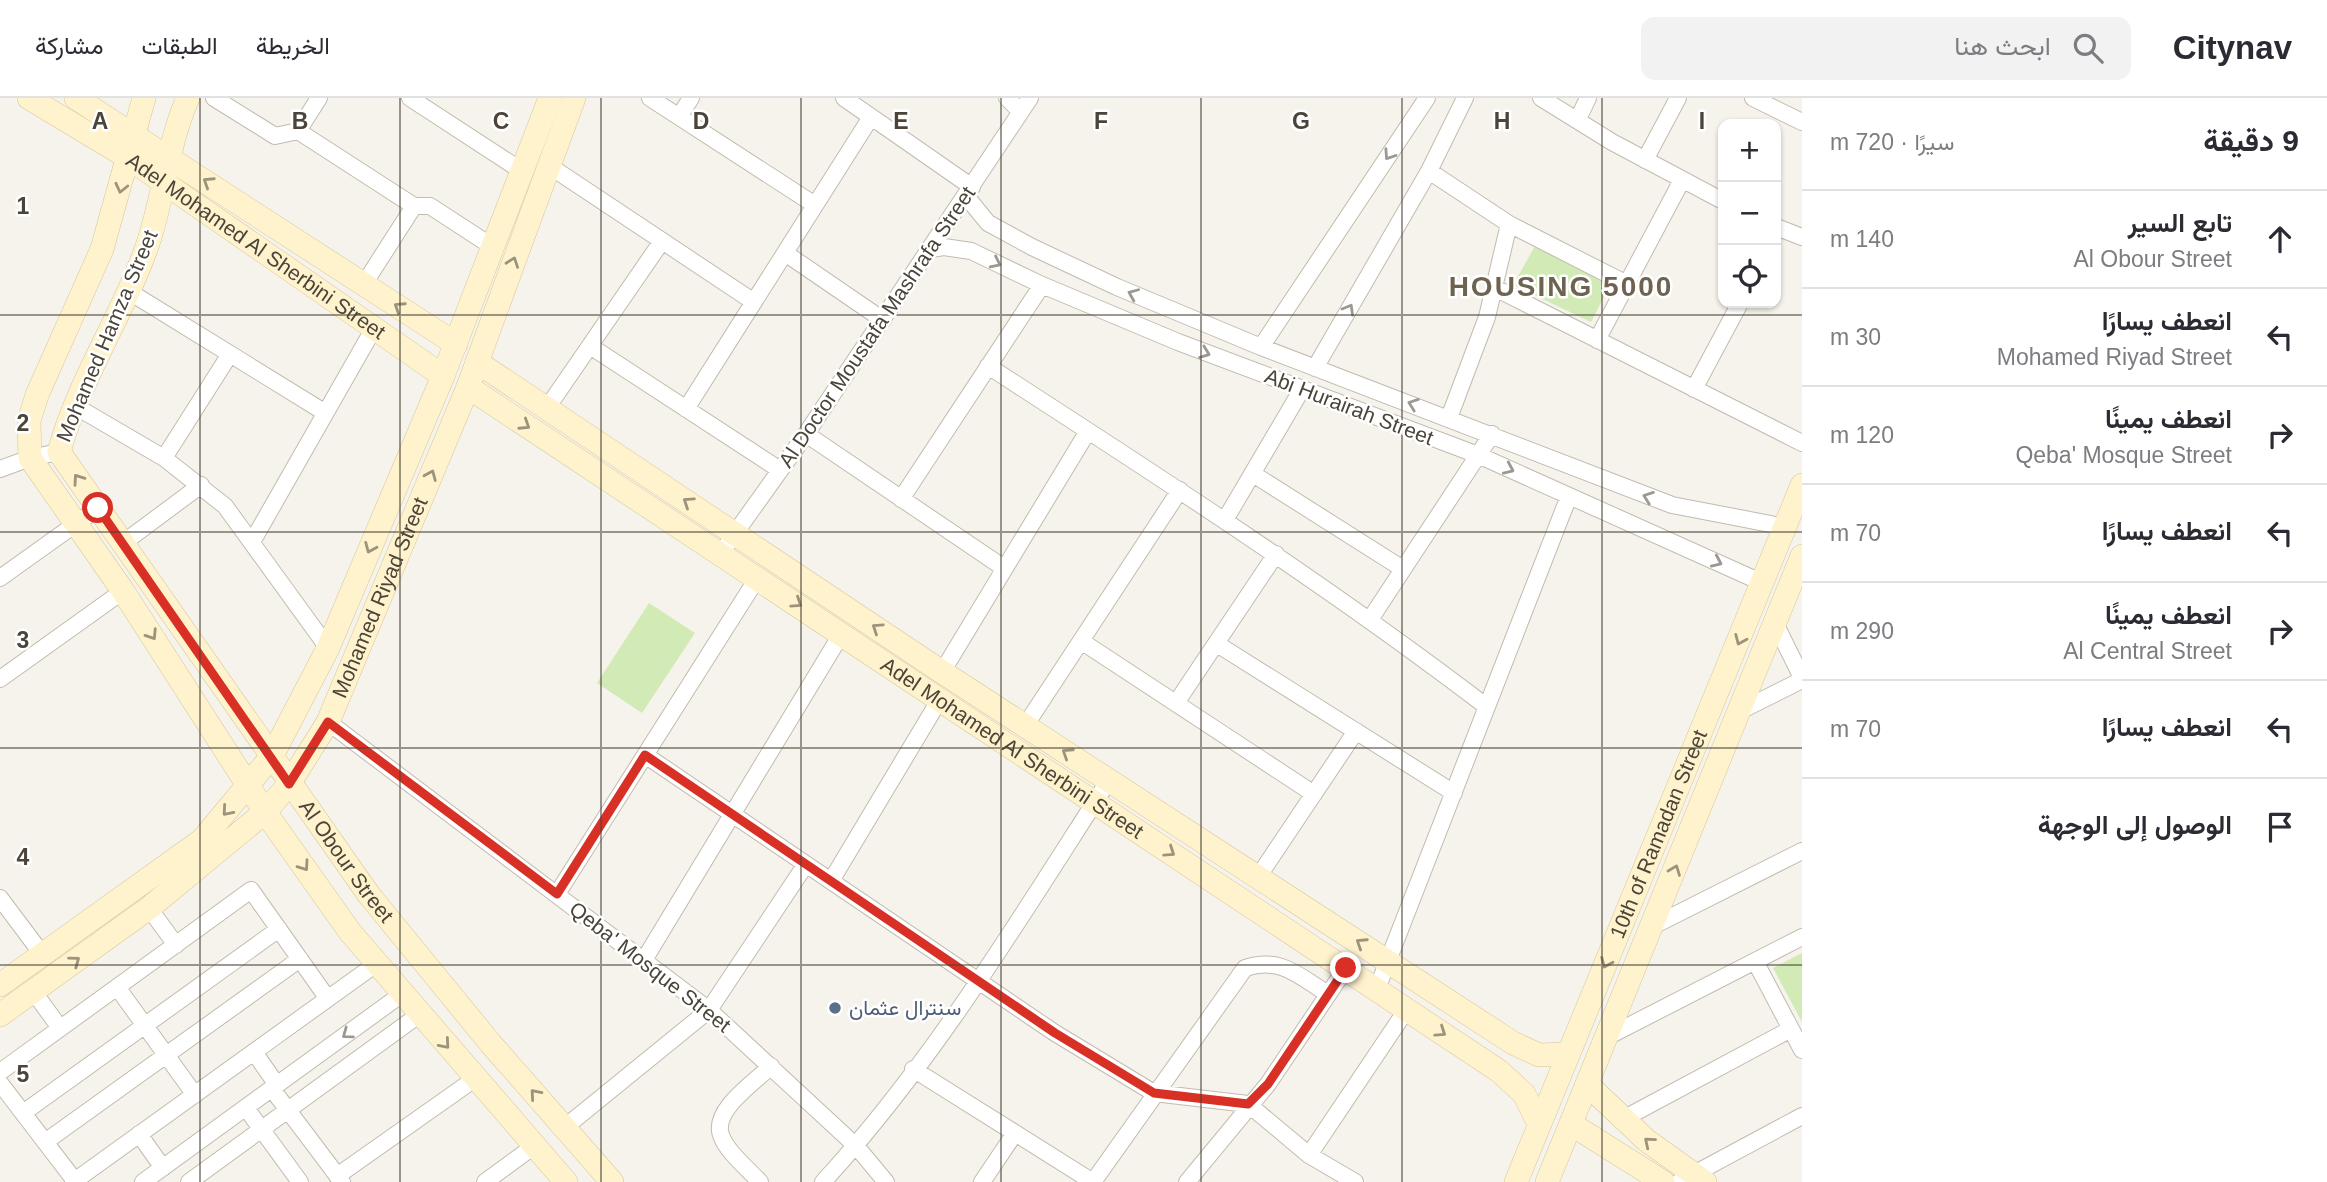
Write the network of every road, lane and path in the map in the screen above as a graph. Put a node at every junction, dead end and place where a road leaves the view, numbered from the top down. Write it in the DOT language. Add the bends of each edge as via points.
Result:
graph roads {
  1 [pos="29,98"];
  2 [pos="75,98"];
  3 [pos="144,98"];
  4 [pos="188,98"];
  5 [pos="214,98"];
  6 [pos="319,98"];
  7 [pos="411,98"];
  8 [pos="650,98"];
  9 [pos="691,98"];
  10 [pos="844,98"];
  11 [pos="1007,98"];
  12 [pos="1427,98"];
  13 [pos="1465,98"];
  14 [pos="1541,98"];
  15 [pos="1588,98"];
  16 [pos="1678,98"];
  17 [pos="1753,98"];
  18 [pos="560,103"];
  19 [pos="1026,105"];
  20 [pos="679,117"];
  21 [pos="871,117"];
  22 [pos="1578,119"];
  23 [pos="1802,122"];
  24 [pos="298,131"];
  25 [pos="132,133"];
  26 [pos="545,152"];
  27 [pos="168,156"];
  28 [pos="127,158"];
  29 [pos="1645,160"];
  30 [pos="522,171"];
  31 [pos="1429,171"];
  32 [pos="1682,180"];
  33 [pos="163,183"];
  34 [pos="969,192"];
  35 [pos="1718,198"];
  36 [pos="815,205"];
  37 [pos="414,206"];
  38 [pos="1509,224"];
  39 [pos="1781,231"];
  40 [pos="1802,237"];
  41 [pos="662,241"];
  42 [pos="493,247"];
  43 [pos="931,249"];
  44 [pos="785,253"];
  45 [pos="364,284"];
  46 [pos="1627,284"];
  47 [pos="1042,285"];
  48 [pos="1495,288"];
  49 [pos="128,291"];
  50 [pos="754,302"];
  51 [pos="1737,308"];
  52 [pos="883,320"];
  53 [pos="374,328"];
  54 [pos="1597,340"];
  55 [pos="456,344"];
  56 [pos="590,346"];
  57 [pos="1261,347"];
  58 [pos="230,354"];
  59 [pos="477,362"];
  60 [pos="988,366"];
  61 [pos="1315,368"];
  62 [pos="1332,374"];
  63 [pos="443,376"];
  64 [pos="468,387"];
  65 [pos="1694,388"];
  66 [pos="1302,389"];
  67 [pos="1320,396"];
  68 [pos="75,406"];
  69 [pos="547,408"];
  70 [pos="686,409"];
  71 [pos="324,412"];
  72 [pos="1449,418"];
  73 [pos="1088,430"];
  74 [pos="806,434"];
  75 [pos="1492,434"];
  76 [pos="1802,443"];
  77 [pos="59,452"];
  78 [pos="1478,455"];
  79 [pos="30,458"];
  80 [pos="164,458"];
  81 [pos="0,469"];
  82 [pos="780,470"];
  83 [pos="1253,474"];
  84 [pos="201,485"];
  85 [pos="1802,485"];
  86 [pos="1180,490"];
  87 [pos="1569,496"];
  88 [pos="901,499"];
  89 [pos="98,508"];
  90 [pos="1225,520"];
  91 [pos="76,523"];
  92 [pos="1786,527"];
  93 [pos="734,533"];
  94 [pos="252,542"];
  95 [pos="123,543"];
  96 [pos="721,553"];
  97 [pos="1276,554"];
  98 [pos="1802,556"];
  99 [pos="1004,568"];
  100 [pos="1403,569"];
  101 [pos="758,577"];
  102 [pos="0,578"];
  103 [pos="1763,583"];
  104 [pos="123,591"];
  105 [pos="1794,591"];
  106 [pos="1371,618"];
  107 [pos="1776,625"];
  108 [pos="842,634"];
  109 [pos="1081,641"];
  110 [pos="1217,643"];
  111 [pos="328,648"];
  112 [pos="942,672"];
  113 [pos="0,679"];
  114 [pos="1802,679"];
  115 [pos="940,699"];
  116 [pos="1176,703"];
  117 [pos="1488,706"];
  118 [pos="1736,713"];
  119 [pos="328,722"];
  120 [pos="1025,726"];
  121 [pos="1356,732"];
  122 [pos="645,755"];
  123 [pos="272,756"];
  124 [pos="1109,780"];
  125 [pos="250,784"];
  126 [pos="289,784"];
  127 [pos="1454,793"];
  128 [pos="1314,794"];
  129 [pos="1095,802"];
  130 [pos="265,812"];
  131 [pos="734,815"];
  132 [pos="1802,851"];
  133 [pos="806,864"];
  134 [pos="1258,877"];
  135 [pos="831,881"];
  136 [pos="557,894"];
  137 [pos="369,895"];
  138 [pos="0,898"];
  139 [pos="149,908"];
  140 [pos="1653,926"];
  141 [pos="279,929"];
  142 [pos="350,932"];
  143 [pos="1802,937"];
  144 [pos="176,945"];
  145 [pos="43,954"];
  146 [pos="300,959"];
  147 [pos="644,960"];
  148 [pos="1755,961"];
  149 [pos="1389,962"];
  150 [pos="376,964"];
  151 [pos="1346,968"];
  152 [pos="978,981"];
  153 [pos="0,985"];
  154 [pos="117,987"];
  155 [pos="1377,989"];
  156 [pos="33,991"];
  157 [pos="402,994"];
  158 [pos="1328,994"];
  159 [pos="328,999"];
  160 [pos="1407,1009"];
  161 [pos="709,1010"];
  162 [pos="420,1014"];
  163 [pos="0,1015"];
  164 [pos="145,1026"];
  165 [pos="61,1028"];
  166 [pos="1791,1029"];
  167 [pos="1606,1037"];
  168 [pos="1802,1049"];
  169 [pos="254,1052"];
  170 [pos="166,1055"];
  171 [pos="1568,1055"];
  172 [pos="771,1066"];
  173 [pos="913,1069"];
  174 [pos="0,1072"];
  175 [pos="475,1078"];
  176 [pos="0,1083"];
  177 [pos="1587,1084"];
  178 [pos="275,1087"];
  179 [pos="1154,1093"];
  180 [pos="195,1095"];
  181 [pos="1248,1104"];
  182 [pos="246,1108"];
  183 [pos="287,1110"];
  184 [pos="23,1114"];
  185 [pos="1802,1116"];
  186 [pos="1623,1118"];
  187 [pos="1539,1124"];
  188 [pos="1570,1124"];
  189 [pos="564,1128"];
  190 [pos="261,1129"];
  191 [pos="1015,1133"];
  192 [pos="139,1135"];
  193 [pos="45,1142"];
  194 [pos="534,1146"];
  195 [pos="856,1146"];
  196 [pos="1309,1155"];
  197 [pos="1330,1167"];
  198 [pos="163,1168"];
  199 [pos="340,1179"];
  200 [pos="1692,1179"];
  201 [pos="74,1181"];
  202 [pos="193,1181"];
  203 [pos="144,1182"];
  204 [pos="300,1182"];
  205 [pos="485,1182"];
  206 [pos="566,1182"];
  207 [pos="612,1182"];
  208 [pos="760,1182"];
  209 [pos="823,1182"];
  210 [pos="886,1182"];
  211 [pos="982,1182"];
  212 [pos="1093,1182"];
  213 [pos="1187,1182"];
  214 [pos="1321,1182"];
  215 [pos="1355,1182"];
  216 [pos="1516,1182"];
  217 [pos="1547,1182"];
  218 [pos="1663,1182"];
  1 -- 28 [label="street, Adel Mohamed Al Sherbini Street"];
  2 -- 25 [label="street, Adel Mohamed Al Sherbini Street"];
  3 -- 25 [label="street, Mohamed Hamza Street"];
  4 -- 27 [label="street, Mohamed Hamza Street"];
  5 -- 24 [label="street" via="275,136"];
  6 -- 24 [label="street"];
  7 -- 30 [label="street"];
  8 -- 20 [label="street"];
  9 -- 20 [label="street"];
  10 -- 21 [label="street, Abi Hurairah Street"];
  11 -- 19 [label="street"];
  12 -- 57 [label="street, one-way"];
  13 -- 31 [label="street"];
  14 -- 22 [label="street"];
  15 -- 22 [label="street"];
  16 -- 29 [label="street"];
  17 -- 23 [label="street"];
  18 -- 26 [label="street, Mohamed Riyad Street"];
  19 -- 34 [label="street, Al Doctor Moustafa Mashrafa Street"];
  20 -- 36 [label="street"];
  21 -- 34 [label="street, Abi Hurairah Street"];
  21 -- 36 [label="street"];
  22 -- 29 [label="street"];
  24 -- 37 [label="street"];
  25 -- 27 [label="street, Adel Mohamed Al Sherbini Street"];
  25 -- 28 [label="street, Mohamed Hamza Street"];
  26 -- 30 [label="street, Mohamed Riyad Street"];
  26 -- 41 [label="street"];
  59 -- 26 [label="street, Mohamed Riyad Street, one-way"];
  27 -- 33 [label="street, Mohamed Hamza Street"];
  45 -- 27 [label="street, Adel Mohamed Al Sherbini Street, one-way"];
  28 -- 33 [label="street, Adel Mohamed Al Sherbini Street"];
  28 -- 79 [label="street, Mohamed Hamza Street, one-way" via="103,249 37,395 29,421"];
  29 -- 32 [label="street"];
  30 -- 42 [label="street, Mohamed Riyad Street"];
  31 -- 38 [label="street"];
  61 -- 31 [label="street, one-way"];
  32 -- 35 [label="street"];
  32 -- 46 [label="street"];
  33 -- 49 [label="street, Mohamed Hamza Street" via="146,249"];
  33 -- 53 [label="street, Adel Mohamed Al Sherbini Street"];
  34 -- 43 [label="street, Al Doctor Moustafa Mashrafa Street"];
  57 -- 34 [label="street, Abi Hurairah Street, one-way" via="1032,247 988,223"];
  36 -- 44 [label="street"];
  37 -- 42 [label="street" via="430,205"];
  37 -- 45 [label="street"];
  38 -- 46 [label="street"];
  38 -- 48 [label="street"];
  39 -- 40 [label="street"];
  41 -- 50 [label="street"];
  41 -- 56 [label="street"];
  42 -- 55 [label="street, Mohamed Riyad Street"];
  43 -- 47 [label="street, Abi Hurairah Street, one-way" via="971,251"];
  43 -- 52 [label="street, Al Doctor Moustafa Mashrafa Street"];
  44 -- 50 [label="street"];
  44 -- 52 [label="street"];
  55 -- 45 [label="street, Adel Mohamed Al Sherbini Street, one-way"];
  46 -- 54 [label="street"];
  47 -- 60 [label="street"];
  47 -- 66 [label="street, Abi Hurairah Street, one-way"];
  48 -- 54 [label="street"];
  48 -- 72 [label="street"];
  49 -- 58 [label="street"];
  49 -- 68 [label="street, Mohamed Hamza Street"];
  50 -- 70 [label="street"];
  51 -- 65 [label="street"];
  52 -- 74 [label="street, Al Doctor Moustafa Mashrafa Street"];
  53 -- 63 [label="street, Adel Mohamed Al Sherbini Street"];
  53 -- 71 [label="street"];
  54 -- 65 [label="street"];
  55 -- 63 [label="street, Mohamed Riyad Street"];
  56 -- 69 [label="street"];
  56 -- 70 [label="street"];
  57 -- 61 [label="street, Abi Hurairah Street"];
  58 -- 71 [label="street"];
  58 -- 80 [label="street"];
  59 -- 64 [label="street, Mohamed Riyad Street"];
  59 -- 69 [label="street, Adel Mohamed Al Sherbini Street"];
  60 -- 73 [label="street"];
  60 -- 88 [label="street"];
  61 -- 62 [label="street, Abi Hurairah Street"];
  62 -- 67 [label="street"];
  72 -- 62 [label="street, Abi Hurairah Street, one-way"];
  63 -- 111 [label="street, Mohamed Riyad Street, one-way"];
  64 -- 96 [label="street, Adel Mohamed Al Sherbini Street, one-way"];
  119 -- 64 [label="street, Mohamed Riyad Street, one-way"];
  65 -- 76 [label="street"];
  66 -- 67 [label="street, Abi Hurairah Street"];
  66 -- 83 [label="street"];
  67 -- 78 [label="street, Abi Hurairah Street"];
  68 -- 77 [label="street, Mohamed Hamza Street"];
  68 -- 80 [label="street"];
  93 -- 69 [label="street, Adel Mohamed Al Sherbini Street, one-way"];
  70 -- 82 [label="street"];
  71 -- 94 [label="street"];
  72 -- 75 [label="street, Abi Hurairah Street"];
  73 -- 86 [label="street"];
  73 -- 99 [label="street"];
  74 -- 82 [label="street, Al Doctor Moustafa Mashrafa Street"];
  74 -- 88 [label="street"];
  75 -- 78 [label="street"];
  92 -- 75 [label="street, Abi Hurairah Street, one-way" via="1672,505"];
  77 -- 79 [label="street"];
  89 -- 77 [label="street, Al Obour Street, one-way"];
  78 -- 87 [label="street, Abi Hurairah Street, one-way"];
  78 -- 100 [label="street"];
  79 -- 81 [label="street"];
  79 -- 91 [label="street, Al Obour Street"];
  80 -- 84 [label="street"];
  82 -- 93 [label="street, Al Doctor Moustafa Mashrafa Street"];
  83 -- 90 [label="street"];
  83 -- 100 [label="street"];
  84 -- 94 [label="street" via="225,506"];
  84 -- 95 [label="street"];
  85 -- 92 [label="street, 10th of Ramadan Street"];
  86 -- 90 [label="street"];
  86 -- 109 [label="street"];
  87 -- 103 [label="street, Abi Hurairah Street, one-way"];
  87 -- 117 [label="street"];
  88 -- 99 [label="street"];
  89 -- 91 [label="street"];
  89 -- 95 [label="street, Al Obour Street"];
  90 -- 97 [label="street"];
  91 -- 102 [label="street"];
  91 -- 104 [label="street, Al Obour Street"];
  92 -- 103 [label="street, 10th of Ramadan Street"];
  93 -- 96 [label="street, Al Doctor Moustafa Mashrafa Street"];
  112 -- 93 [label="street, Adel Mohamed Al Sherbini Street, one-way"];
  94 -- 111 [label="street"];
  95 -- 123 [label="street, Al Obour Street"];
  96 -- 101 [label="street, Adel Mohamed Al Sherbini Street"];
  97 -- 106 [label="street"];
  97 -- 110 [label="street"];
  98 -- 105 [label="street, 10th of Ramadan Street"];
  99 -- 112 [label="street"];
  100 -- 106 [label="street"];
  101 -- 108 [label="street, Adel Mohamed Al Sherbini Street, one-way"];
  101 -- 122 [label="street"];
  103 -- 171 [label="street, 10th of Ramadan Street, one-way"];
  104 -- 113 [label="street"];
  104 -- 125 [label="street, Al Obour Street, one-way"];
  105 -- 107 [label="street, 10th of Ramadan Street"];
  106 -- 117 [label="street"];
  107 -- 114 [label="street"];
  107 -- 118 [label="street, 10th of Ramadan Street"];
  108 -- 115 [label="street, Adel Mohamed Al Sherbini Street"];
  108 -- 131 [label="street"];
  109 -- 116 [label="street"];
  109 -- 120 [label="street"];
  110 -- 116 [label="street"];
  110 -- 121 [label="street"];
  111 -- 123 [label="street, Mohamed Riyad Street"];
  112 -- 120 [label="street, Adel Mohamed Al Sherbini Street"];
  114 -- 118 [label="street"];
  115 -- 129 [label="street, Adel Mohamed Al Sherbini Street"];
  115 -- 135 [label="street"];
  116 -- 128 [label="street"];
  117 -- 127 [label="street"];
  140 -- 118 [label="street, 10th of Ramadan Street, one-way"];
  119 -- 126 [label="street, Mohamed Riyad Street"];
  119 -- 136 [label="street, Qeba' Mosque Street"];
  124 -- 120 [label="street, Adel Mohamed Al Sherbini Street, one-way"];
  121 -- 127 [label="street"];
  121 -- 128 [label="street"];
  122 -- 131 [label="street"];
  122 -- 136 [label="street"];
  123 -- 125 [label="street, Mohamed Riyad Street"];
  123 -- 126 [label="street, Al Obour Street"];
  124 -- 129 [label="street"];
  124 -- 134 [label="street, Adel Mohamed Al Sherbini Street"];
  125 -- 130 [label="street, Al Obour Street"];
  125 -- 145 [label="street, Mohamed Riyad Street, one-way" via="202,840"];
  126 -- 130 [label="street, Mohamed Riyad Street"];
  126 -- 137 [label="street, Al Obour Street"];
  127 -- 149 [label="street"];
  128 -- 134 [label="street"];
  129 -- 151 [label="street, Adel Mohamed Al Sherbini Street, one-way"];
  129 -- 152 [label="street"];
  130 -- 139 [label="street, Mohamed Riyad Street"];
  130 -- 142 [label="street, Al Obour Street, one-way"];
  131 -- 133 [label="street"];
  131 -- 147 [label="street"];
  132 -- 140 [label="street"];
  133 -- 135 [label="street"];
  133 -- 161 [label="street"];
  149 -- 134 [label="street, Adel Mohamed Al Sherbini Street, one-way"];
  135 -- 152 [label="street"];
  136 -- 147 [label="street, Qeba' Mosque Street"];
  137 -- 142 [label="street" via="360,892 352,896"];
  189 -- 137 [label="street, Al Obour Street, one-way"];
  138 -- 145 [label="street"];
  139 -- 144 [label="street"];
  156 -- 139 [label="street, Mohamed Riyad Street, one-way"];
  140 -- 167 [label="street, 10th of Ramadan Street"];
  141 -- 144 [label="street" via="251,890"];
  141 -- 146 [label="street"];
  141 -- 164 [label="street"];
  142 -- 150 [label="street, Al Obour Street"];
  143 -- 148 [label="street"];
  144 -- 154 [label="street"];
  145 -- 153 [label="street, Mohamed Riyad Street"];
  146 -- 159 [label="street"];
  146 -- 170 [label="street"];
  147 -- 161 [label="street, Qeba' Mosque Street"];
  148 -- 166 [label="street"];
  148 -- 167 [label="street"];
  149 -- 155 [label="street"];
  149 -- 171 [label="street, Adel Mohamed Al Sherbini Street" via="1525,1051"];
  150 -- 157 [label="street, Al Obour Street"];
  150 -- 159 [label="street"];
  151 -- 155 [label="street, Adel Mohamed Al Sherbini Street"];
  151 -- 158 [label="street"];
  152 -- 173 [label="street"];
  152 -- 179 [label="street"];
  154 -- 164 [label="street"];
  154 -- 165 [label="street"];
  155 -- 160 [label="street, Adel Mohamed Al Sherbini Street"];
  156 -- 163 [label="street, Mohamed Riyad Street"];
  156 -- 165 [label="street"];
  157 -- 162 [label="street, Al Obour Street"];
  157 -- 178 [label="street, one-way"];
  158 -- 179 [label="street" via="1282,966 1263,962 1245,968"];
  158 -- 181 [label="street" via="1268,1084"];
  159 -- 169 [label="street"];
  160 -- 187 [label="street, Adel Mohamed Al Sherbini Street, one-way" via="1513,1081"];
  160 -- 196 [label="street"];
  161 -- 172 [label="street, Qeba' Mosque Street"];
  161 -- 189 [label="street"];
  162 -- 175 [label="street, Al Obour Street, one-way"];
  162 -- 183 [label="street"];
  164 -- 170 [label="street"];
  164 -- 184 [label="street"];
  165 -- 174 [label="street"];
  166 -- 168 [label="street"];
  166 -- 186 [label="street"];
  167 -- 177 [label="street, 10th of Ramadan Street"];
  169 -- 178 [label="street"];
  169 -- 180 [label="street"];
  170 -- 180 [label="street"];
  170 -- 193 [label="street"];
  171 -- 187 [label="street, 10th of Ramadan Street"];
  172 -- 195 [label="street, Qeba' Mosque Street"];
  172 -- 208 [label="street" via="722,1115 719,1126 721,1137"];
  173 -- 191 [label="street"];
  173 -- 195 [label="street"];
  175 -- 194 [label="street, Al Obour Street"];
  175 -- 199 [label="street"];
  176 -- 184 [label="street"];
  177 -- 186 [label="street"];
  177 -- 188 [label="street, 10th of Ramadan Street"];
  178 -- 182 [label="street"];
  178 -- 183 [label="street"];
  179 -- 181 [label="street"];
  179 -- 212 [label="street"];
  180 -- 192 [label="street"];
  181 -- 196 [label="street"];
  181 -- 213 [label="street"];
  182 -- 190 [label="street"];
  182 -- 198 [label="street"];
  183 -- 190 [label="street"];
  183 -- 199 [label="street"];
  184 -- 193 [label="street"];
  185 -- 200 [label="street"];
  200 -- 186 [label="street, one-way"];
  187 -- 216 [label="street, 10th of Ramadan Street"];
  188 -- 217 [label="street, 10th of Ramadan Street"];
  188 -- 218 [label="street"];
  189 -- 207 [label="street, Al Obour Street"];
  190 -- 202 [label="street"];
  190 -- 204 [label="street"];
  191 -- 211 [label="street"];
  191 -- 212 [label="street"];
  192 -- 198 [label="street"];
  192 -- 201 [label="street"];
  193 -- 201 [label="street"];
  194 -- 205 [label="street"];
  194 -- 206 [label="street, Al Obour Street"];
  195 -- 209 [label="street"];
  195 -- 210 [label="street, Qeba' Mosque Street"];
  196 -- 197 [label="street"];
  197 -- 214 [label="street"];
  197 -- 215 [label="street"];
  198 -- 203 [label="street"];
}
